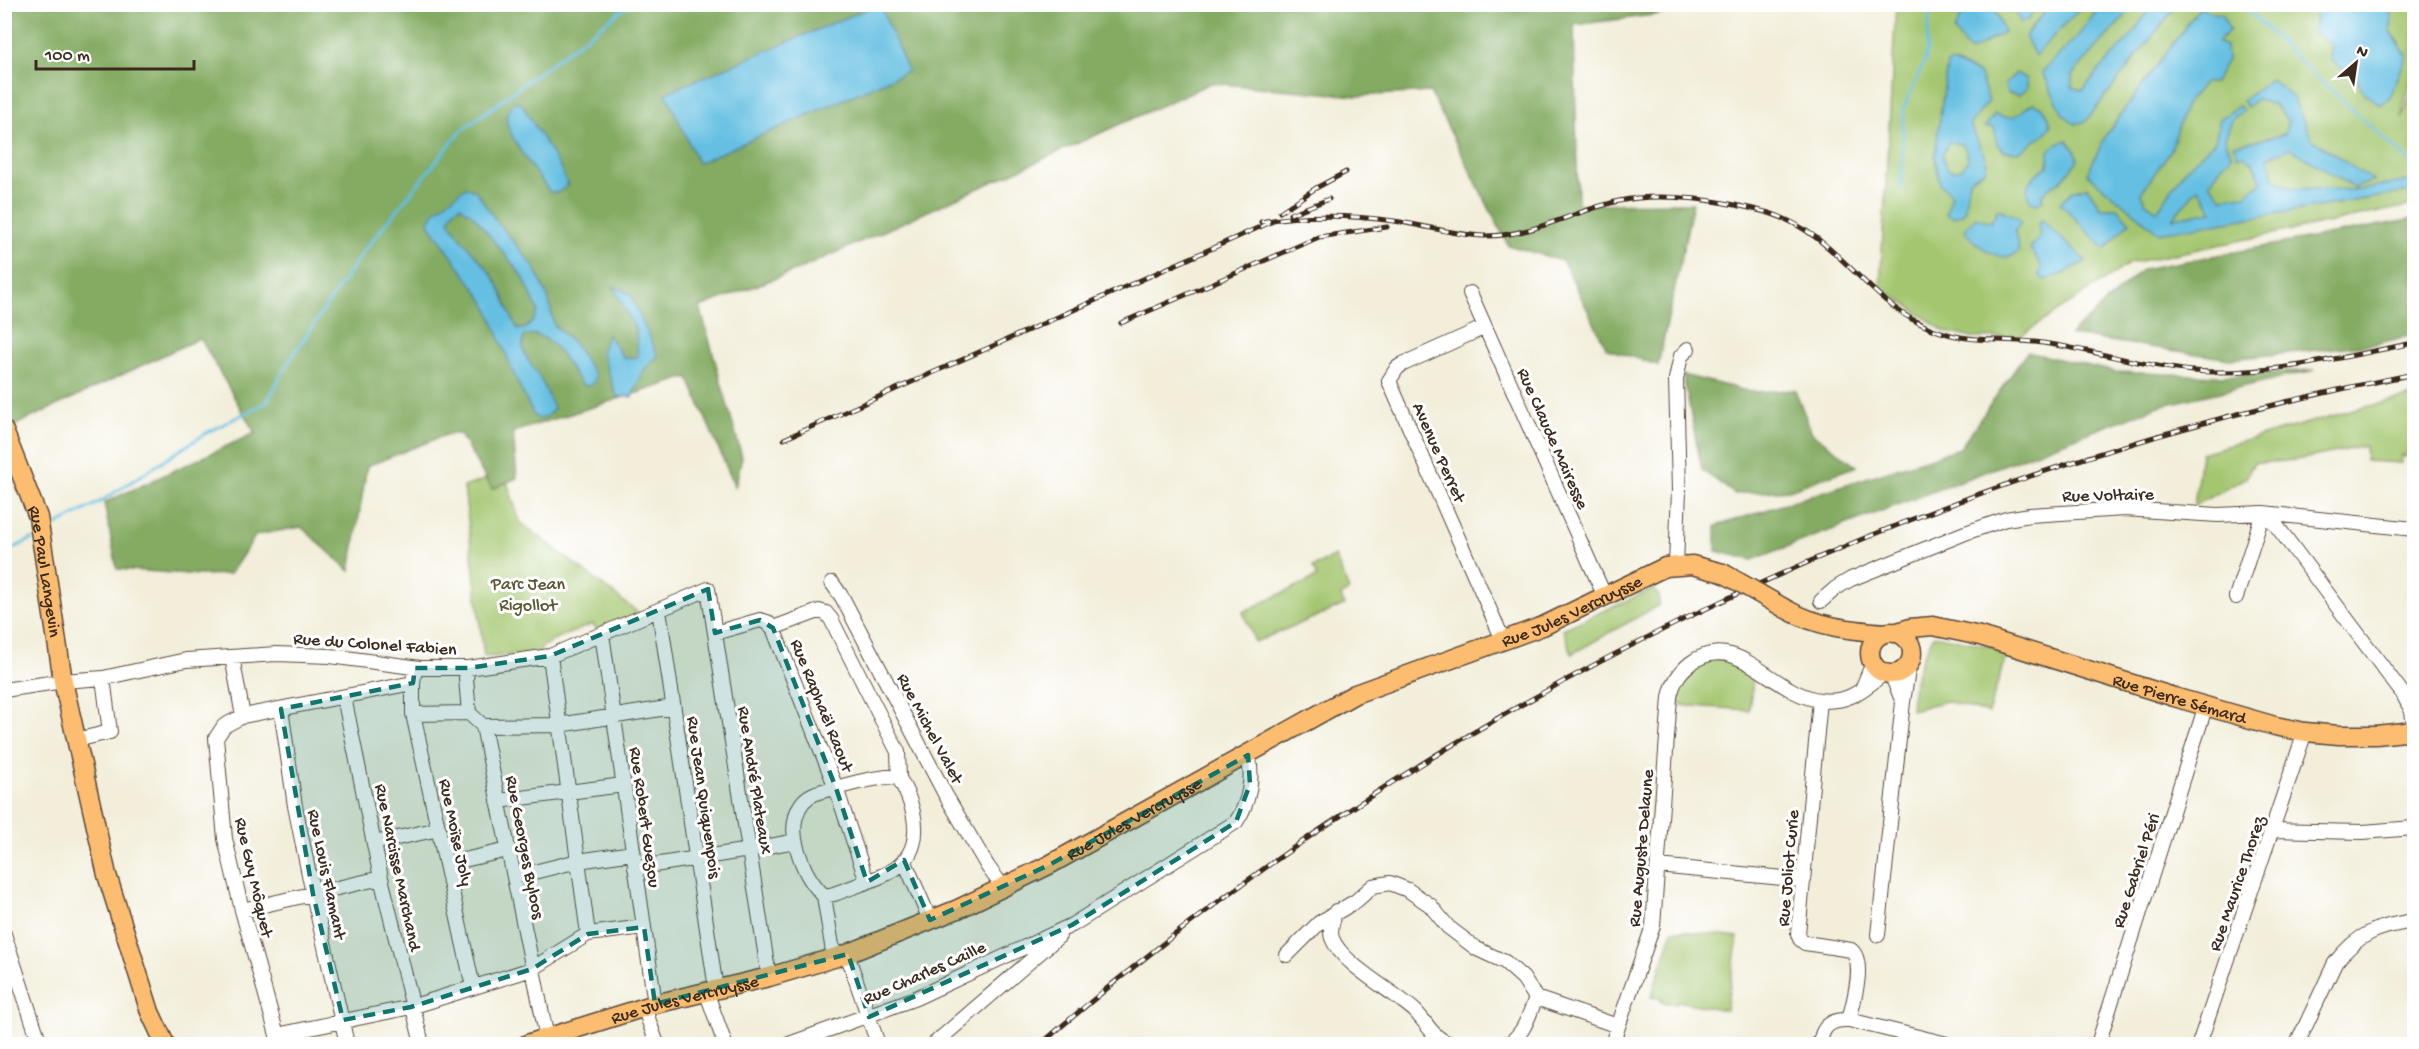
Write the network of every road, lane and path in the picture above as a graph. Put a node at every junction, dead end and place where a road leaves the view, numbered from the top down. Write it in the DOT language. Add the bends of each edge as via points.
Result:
graph roads {
  1 [pos="1470,293"];
  2 [pos="1485,327"];
  3 [pos="1688,349"];
  4 [pos="4,431"];
  5 [pos="2263,513"];
  6 [pos="2415,529"];
  7 [pos="1676,565"];
  8 [pos="832,583"];
  9 [pos="708,589"];
  10 [pos="1605,597"];
  11 [pos="2236,597"];
  12 [pos="1821,601"];
  13 [pos="1784,608"];
  14 [pos="659,610"];
  15 [pos="773,628"];
  16 [pos="1846,630"];
  17 [pos="1951,630"];
  18 [pos="715,633"];
  19 [pos="1890,633"];
  20 [pos="602,634"];
  21 [pos="1503,640"];
  22 [pos="549,656"];
  23 [pos="232,657"];
  24 [pos="1911,660"];
  25 [pos="1880,666"];
  26 [pos="415,668"];
  27 [pos="468,668"];
  28 [pos="103,678"];
  29 [pos="63,681"];
  30 [pos="413,683"];
  31 [pos="4,690"];
  32 [pos="345,697"];
  33 [pos="1820,700"];
  34 [pos="1903,702"];
  35 [pos="2206,705"];
  36 [pos="673,707"];
  37 [pos="281,709"];
  38 [pos="470,713"];
  39 [pos="413,714"];
  40 [pos="243,716"];
  41 [pos="614,717"];
  42 [pos="559,724"];
  43 [pos="483,726"];
  44 [pos="2415,729"];
  45 [pos="2305,732"];
  46 [pos="76,740"];
  47 [pos="1248,755"];
  48 [pos="899,778"];
  49 [pos="623,785"];
  50 [pos="836,788"];
  51 [pos="568,792"];
  52 [pos="498,801"];
  53 [pos="2415,828"];
  54 [pos="439,830"];
  55 [pos="2273,830"];
  56 [pos="795,841"];
  57 [pos="374,843"];
  58 [pos="508,850"];
  59 [pos="749,850"];
  60 [pos="633,853"];
  61 [pos="696,858"];
  62 [pos="904,860"];
  63 [pos="578,861"];
  64 [pos="446,864"];
  65 [pos="1658,866"];
  66 [pos="635,868"];
  67 [pos="514,877"];
  68 [pos="381,878"];
  69 [pos="1804,880"];
  70 [pos="867,882"];
  71 [pos="1003,887"];
  72 [pos="313,894"];
  73 [pos="824,896"];
  74 [pos="242,910"];
  75 [pos="1336,911"];
  76 [pos="930,920"];
  77 [pos="2415,921"];
  78 [pos="1072,925"];
  79 [pos="644,927"];
  80 [pos="4,934"];
  81 [pos="588,934"];
  82 [pos="1878,935"];
  83 [pos="1287,955"];
  84 [pos="841,956"];
  85 [pos="532,969"];
  86 [pos="769,976"];
  87 [pos="473,987"];
  88 [pos="711,990"];
  89 [pos="1536,998"];
  90 [pos="650,1006"];
  91 [pos="411,1007"];
  92 [pos="868,1017"];
  93 [pos="343,1020"];
  94 [pos="1849,1020"];
  95 [pos="1618,1026"];
  96 [pos="547,1038"];
  97 [pos="277,1040"];
  98 [pos="810,1041"];
  99 [pos="40,1044"];
  100 [pos="165,1044"];
  101 [pos="347,1044"];
  102 [pos="422,1044"];
  103 [pos="526,1044"];
  104 [pos="657,1044"];
  105 [pos="725,1044"];
  106 [pos="789,1044"];
  107 [pos="878,1044"];
  108 [pos="934,1044"];
  109 [pos="1451,1044"];
  110 [pos="1507,1044"];
  111 [pos="1612,1044"];
  112 [pos="1820,1044"];
  113 [pos="1947,1044"];
  114 [pos="2098,1044"];
  115 [pos="2199,1044"];
  116 [pos="2297,1044"];
  1 -- 2 [label="street, Rue Claude Mairesse"];
  2 -- 10 [label="street, Rue Claude Mairesse"];
  2 -- 21 [label="street, Avenue Perret" via="1403,364 1389,381"];
  3 -- 7 [label="street" via="1681,356 1676,379"];
  4 -- 29 [label="main road, Rue Paul Langevin" via="38,517"];
  5 -- 6 [label="street, Rue Voltaire"];
  5 -- 11 [label="street"];
  5 -- 12 [label="street, Rue Voltaire" via="2124,509 2006,519 1851,579"];
  5 -- 44 [label="street" via="2277,525 2403,694"];
  7 -- 10 [label="main road, Rue Jules Vercruysse" via="1657,570"];
  7 -- 13 [label="main road, Rue Jules Vercruysse, bridge" via="1702,566 1723,573"];
  8 -- 71 [label="street, Rue Michel Valet" via="945,794"];
  9 -- 14 [label="street, Rue du Colonel Fabien"];
  9 -- 18 [label="street, Rue André Plateaux"];
  10 -- 21 [label="main road, Rue Jules Vercruysse"];
  13 -- 16 [label="main road, Rue Pierre Sémard" via="1811,622"];
  14 -- 20 [label="street, Rue du Colonel Fabien"];
  14 -- 36 [label="street, Rue Jean Quiquenpois"];
  15 -- 18 [label="street, Rue Raphaël Raout" via="760,620"];
  15 -- 48 [label="street" via="819,611 831,618 898,752"];
  15 -- 50 [label="street, Rue Raphaël Raout"];
  16 -- 19 [label="main road, Rue Pierre Sémard"];
  16 -- 25 [label="main road"];
  17 -- 19 [label="main road, Rue Pierre Sémard" via="1922,627"];
  17 -- 24 [label="main road" via="1927,638"];
  17 -- 35 [label="main road, Rue Pierre Sémard"];
  18 -- 59 [label="street, Rue André Plateaux"];
  19 -- 24 [label="main road" via="1900,634 1910,643"];
  19 -- 25 [label="main road" via="1876,639"];
  20 -- 22 [label="street, Rue du Colonel Fabien"];
  20 -- 41 [label="street, Rue Robert Guezou"];
  21 -- 47 [label="main road, Rue Jules Vercruysse" via="1355,694"];
  22 -- 27 [label="street, Rue du Colonel Fabien"];
  22 -- 42 [label="street"];
  23 -- 26 [label="street, Rue du Colonel Fabien" via="330,656"];
  23 -- 28 [label="street, Rue du Colonel Fabien" via="186,660"];
  23 -- 40 [label="street"];
  24 -- 25 [label="main road" via="1901,672"];
  24 -- 34 [label="street"];
  25 -- 33 [label="street" via="1862,689 1847,699"];
  25 -- 34 [label="street"];
  26 -- 27 [label="street, Rue du Colonel Fabien"];
  26 -- 30 [label="street, Rue Moïse Joly"];
  27 -- 38 [label="street"];
  28 -- 29 [label="street, Rue du Colonel Fabien"];
  28 -- 46 [label="street" via="110,732"];
  29 -- 31 [label="street, Rue du Colonel Fabien"];
  29 -- 46 [label="main road, Rue Paul Langevin"];
  30 -- 32 [label="street"];
  30 -- 39 [label="street, Rue Moïse Joly"];
  32 -- 37 [label="street"];
  32 -- 57 [label="street, Rue Narcisse Marchand"];
  33 -- 65 [label="street, Rue Auguste Delaune" via="1791,691 1742,658 1723,653 1694,660 1680,673 1669,703"];
  33 -- 69 [label="street, Rue Joliot Curie"];
  34 -- 82 [label="street"];
  35 -- 45 [label="main road, Rue Pierre Sémard"];
  35 -- 114 [label="street, Rue Gabriel Péri"];
  36 -- 41 [label="street"];
  36 -- 61 [label="street, Rue Jean Quiquenpois"];
  37 -- 40 [label="street"];
  37 -- 72 [label="street, Rue Louis Flamant"];
  38 -- 39 [label="street"];
  38 -- 43 [label="street"];
  39 -- 54 [label="street, Rue Moïse Joly"];
  40 -- 74 [label="street, Rue Guy Môquet" via="224,726 216,738 225,839"];
  41 -- 42 [label="street"];
  41 -- 49 [label="street, Rue Robert Guezou"];
  42 -- 43 [label="street"];
  42 -- 51 [label="street"];
  43 -- 52 [label="street, Rue Georges Byloos"];
  44 -- 45 [label="main road, Rue Pierre Sémard" via="2376,735"];
  45 -- 55 [label="street, Rue Maurice Thorez"];
  46 -- 100 [label="main road, Rue Paul Langevin" via="108,875 150,1012"];
  47 -- 71 [label="main road, Rue Jules Vercruysse"];
  47 -- 78 [label="street" via="1250,784 1236,822"];
  48 -- 50 [label="street" via="876,778"];
  48 -- 62 [label="street" via="916,824 914,841"];
  49 -- 51 [label="street"];
  49 -- 60 [label="street, Rue Robert Guezou"];
  50 -- 56 [label="street, Rue Raphaël Raout" via="814,793 798,806"];
  50 -- 70 [label="street"];
  51 -- 52 [label="street"];
  51 -- 63 [label="street"];
  52 -- 58 [label="street, Rue Georges Byloos"];
  53 -- 55 [label="street"];
  54 -- 57 [label="street"];
  54 -- 64 [label="street, Rue Moïse Joly"];
  55 -- 115 [label="street, Rue Maurice Thorez"];
  56 -- 59 [label="street"];
  56 -- 73 [label="street, Rue Raphaël Raout" via="803,869"];
  57 -- 68 [label="street, Rue Narcisse Marchand"];
  58 -- 64 [label="street"];
  58 -- 67 [label="street, Rue Georges Byloos"];
  59 -- 61 [label="street"];
  59 -- 86 [label="street, Rue André Plateaux"];
  60 -- 63 [label="street"];
  60 -- 66 [label="street, Rue Robert Guezou"];
  61 -- 66 [label="street"];
  61 -- 88 [label="street, Rue Jean Quiquenpois"];
  62 -- 70 [label="street"];
  62 -- 76 [label="street"];
  63 -- 67 [label="street"];
  63 -- 81 [label="street"];
  64 -- 87 [label="street, Rue Moïse Joly"];
  65 -- 69 [label="street"];
  65 -- 95 [label="street, Rue Auguste Delaune" via="1651,934"];
  66 -- 79 [label="street, Rue Robert Guezou"];
  67 -- 85 [label="street, Rue Georges Byloos"];
  68 -- 72 [label="street"];
  68 -- 91 [label="street, Rue Narcisse Marchand"];
  69 -- 94 [label="street, Rue Joliot Curie" via="1800,939 1846,948 1858,958"];
  70 -- 73 [label="street"];
  71 -- 76 [label="main road, Rue Jules Vercruysse"];
  72 -- 74 [label="street"];
  72 -- 93 [label="street, Rue Louis Flamant"];
  73 -- 84 [label="street"];
  74 -- 97 [label="street, Rue Guy Môquet"];
  75 -- 83 [label="street" via="1318,922"];
  75 -- 89 [label="street" via="1373,886 1390,883 1408,890 1477,949 1505,962 1523,978"];
  75 -- 109 [label="street" via="1332,939 1346,956 1414,1010 1441,1042"];
  76 -- 84 [label="main road, Rue Jules Vercruysse"];
  77 -- 116 [label="street" via="2370,931 2344,951"];
  78 -- 92 [label="street, Rue Charles Caille"];
  78 -- 108 [label="street"];
  79 -- 81 [label="street"];
  79 -- 90 [label="street, Rue Robert Guezou"];
  80 -- 99 [label="street"];
  81 -- 85 [label="street"];
  84 -- 86 [label="main road, Rue Jules Vercruysse"];
  84 -- 92 [label="street"];
  85 -- 87 [label="street"];
  85 -- 96 [label="street, Rue Georges Byloos"];
  86 -- 88 [label="main road, Rue Jules Vercruysse"];
  87 -- 91 [label="street"];
  88 -- 90 [label="main road, Rue Jules Vercruysse"];
  88 -- 105 [label="street, Rue Jean Quiquenpois"];
  89 -- 95 [label="street"];
  89 -- 110 [label="street" via="1514,1041"];
  90 -- 96 [label="main road, Rue Jules Vercruysse"];
  90 -- 104 [label="street, Rue Robert Guezou"];
  91 -- 93 [label="street"];
  91 -- 102 [label="street, Rue Narcisse Marchand"];
  92 -- 98 [label="street, Rue Charles Caille"];
  92 -- 107 [label="street"];
  93 -- 97 [label="street"];
  93 -- 101 [label="street, Rue Louis Flamant"];
  94 -- 112 [label="street" via="1836,1019 1827,1024"];
  94 -- 113 [label="street"];
  95 -- 111 [label="street, Rue Auguste Delaune"];
  96 -- 103 [label="main road, Rue Jules Vercruysse"];
  98 -- 106 [label="street, Rue Charles Caille"];
}
